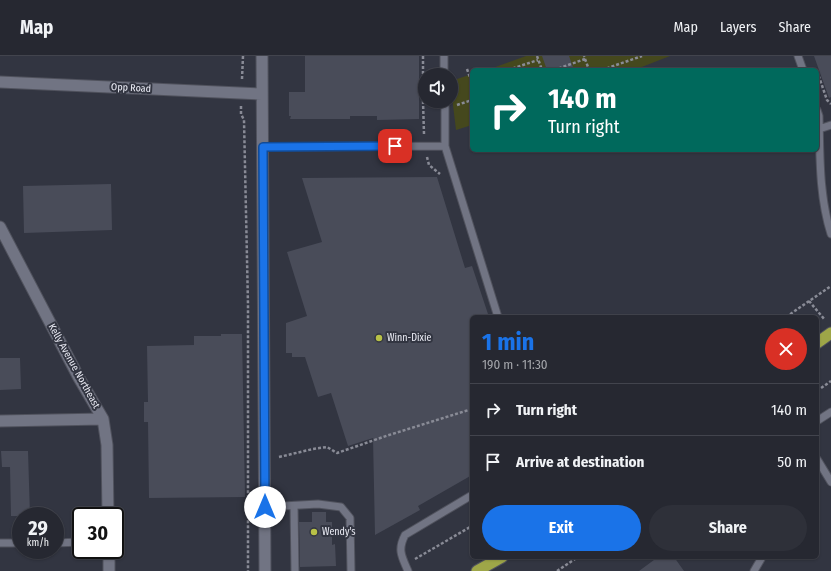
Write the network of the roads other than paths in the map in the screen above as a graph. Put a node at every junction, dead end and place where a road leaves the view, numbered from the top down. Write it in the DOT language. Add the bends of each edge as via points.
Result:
graph roads {
  1 [pos="262,56"];
  2 [pos="444,56"];
  3 [pos="798,56"];
  4 [pos="444,68"];
  5 [pos="802,68"];
  6 [pos="0,82"];
  7 [pos="262,94"];
  8 [pos="445,108"];
  9 [pos="819,116"];
  10 [pos="831,125"];
  11 [pos="819,129"];
  12 [pos="445,146"];
  13 [pos="263,147"];
  14 [pos="0,227"];
  15 [pos="831,234"];
  16 [pos="497,315"];
  17 [pos="831,333"];
  18 [pos="819,342"];
  19 [pos="831,412"];
  20 [pos="103,419"];
  21 [pos="819,420"];
  22 [pos="0,421"];
  23 [pos="819,462"];
  24 [pos="831,482"];
  25 [pos="470,496"];
  26 [pos="294,506"];
  27 [pos="108,507"];
  28 [pos="265,507"];
  29 [pos="0,543"];
  30 [pos="12,544"];
  31 [pos="109,559"];
  32 [pos="498,559"];
  33 [pos="761,559"];
  34 [pos="407,568"];
  35 [pos="109,571"];
  36 [pos="265,571"];
  37 [pos="296,571"];
  38 [pos="351,571"];
  39 [pos="477,571"];
  40 [pos="754,571"];
  1 -- 7 [label="street"];
  2 -- 4 [label="lane"];
  3 -- 5 [label="lane"];
  6 -- 7 [label="street, Opp Road"];
  7 -- 13 [label="street"];
  8 -- 12 [label="lane"];
  9 -- 11 [label="lane"];
  10 -- 11 [label="lane"];
  11 -- 15 [label="lane" via="821,184"];
  12 -- 13 [label="lane"];
  12 -- 16 [label="lane"];
  13 -- 28 [label="street"];
  14 -- 20 [label="street, Kelly Avenue Northeast"];
  17 -- 18 [label="highway"];
  19 -- 21 [label="lane"];
  20 -- 22 [label="street"];
  20 -- 27 [label="street, Kelly Avenue Northeast" via="107,445"];
  23 -- 24 [label="lane"];
  25 -- 34 [label="lane" via="405,535 401,554"];
  26 -- 28 [label="lane"];
  26 -- 37 [label="lane"];
  26 -- 38 [label="lane" via="318,504 341,507 350,518"];
  28 -- 36 [label="street"];
  29 -- 30 [label="lane"];
  31 -- 35 [label="street"];
  32 -- 39 [label="highway"];
  33 -- 40 [label="lane"];
}
